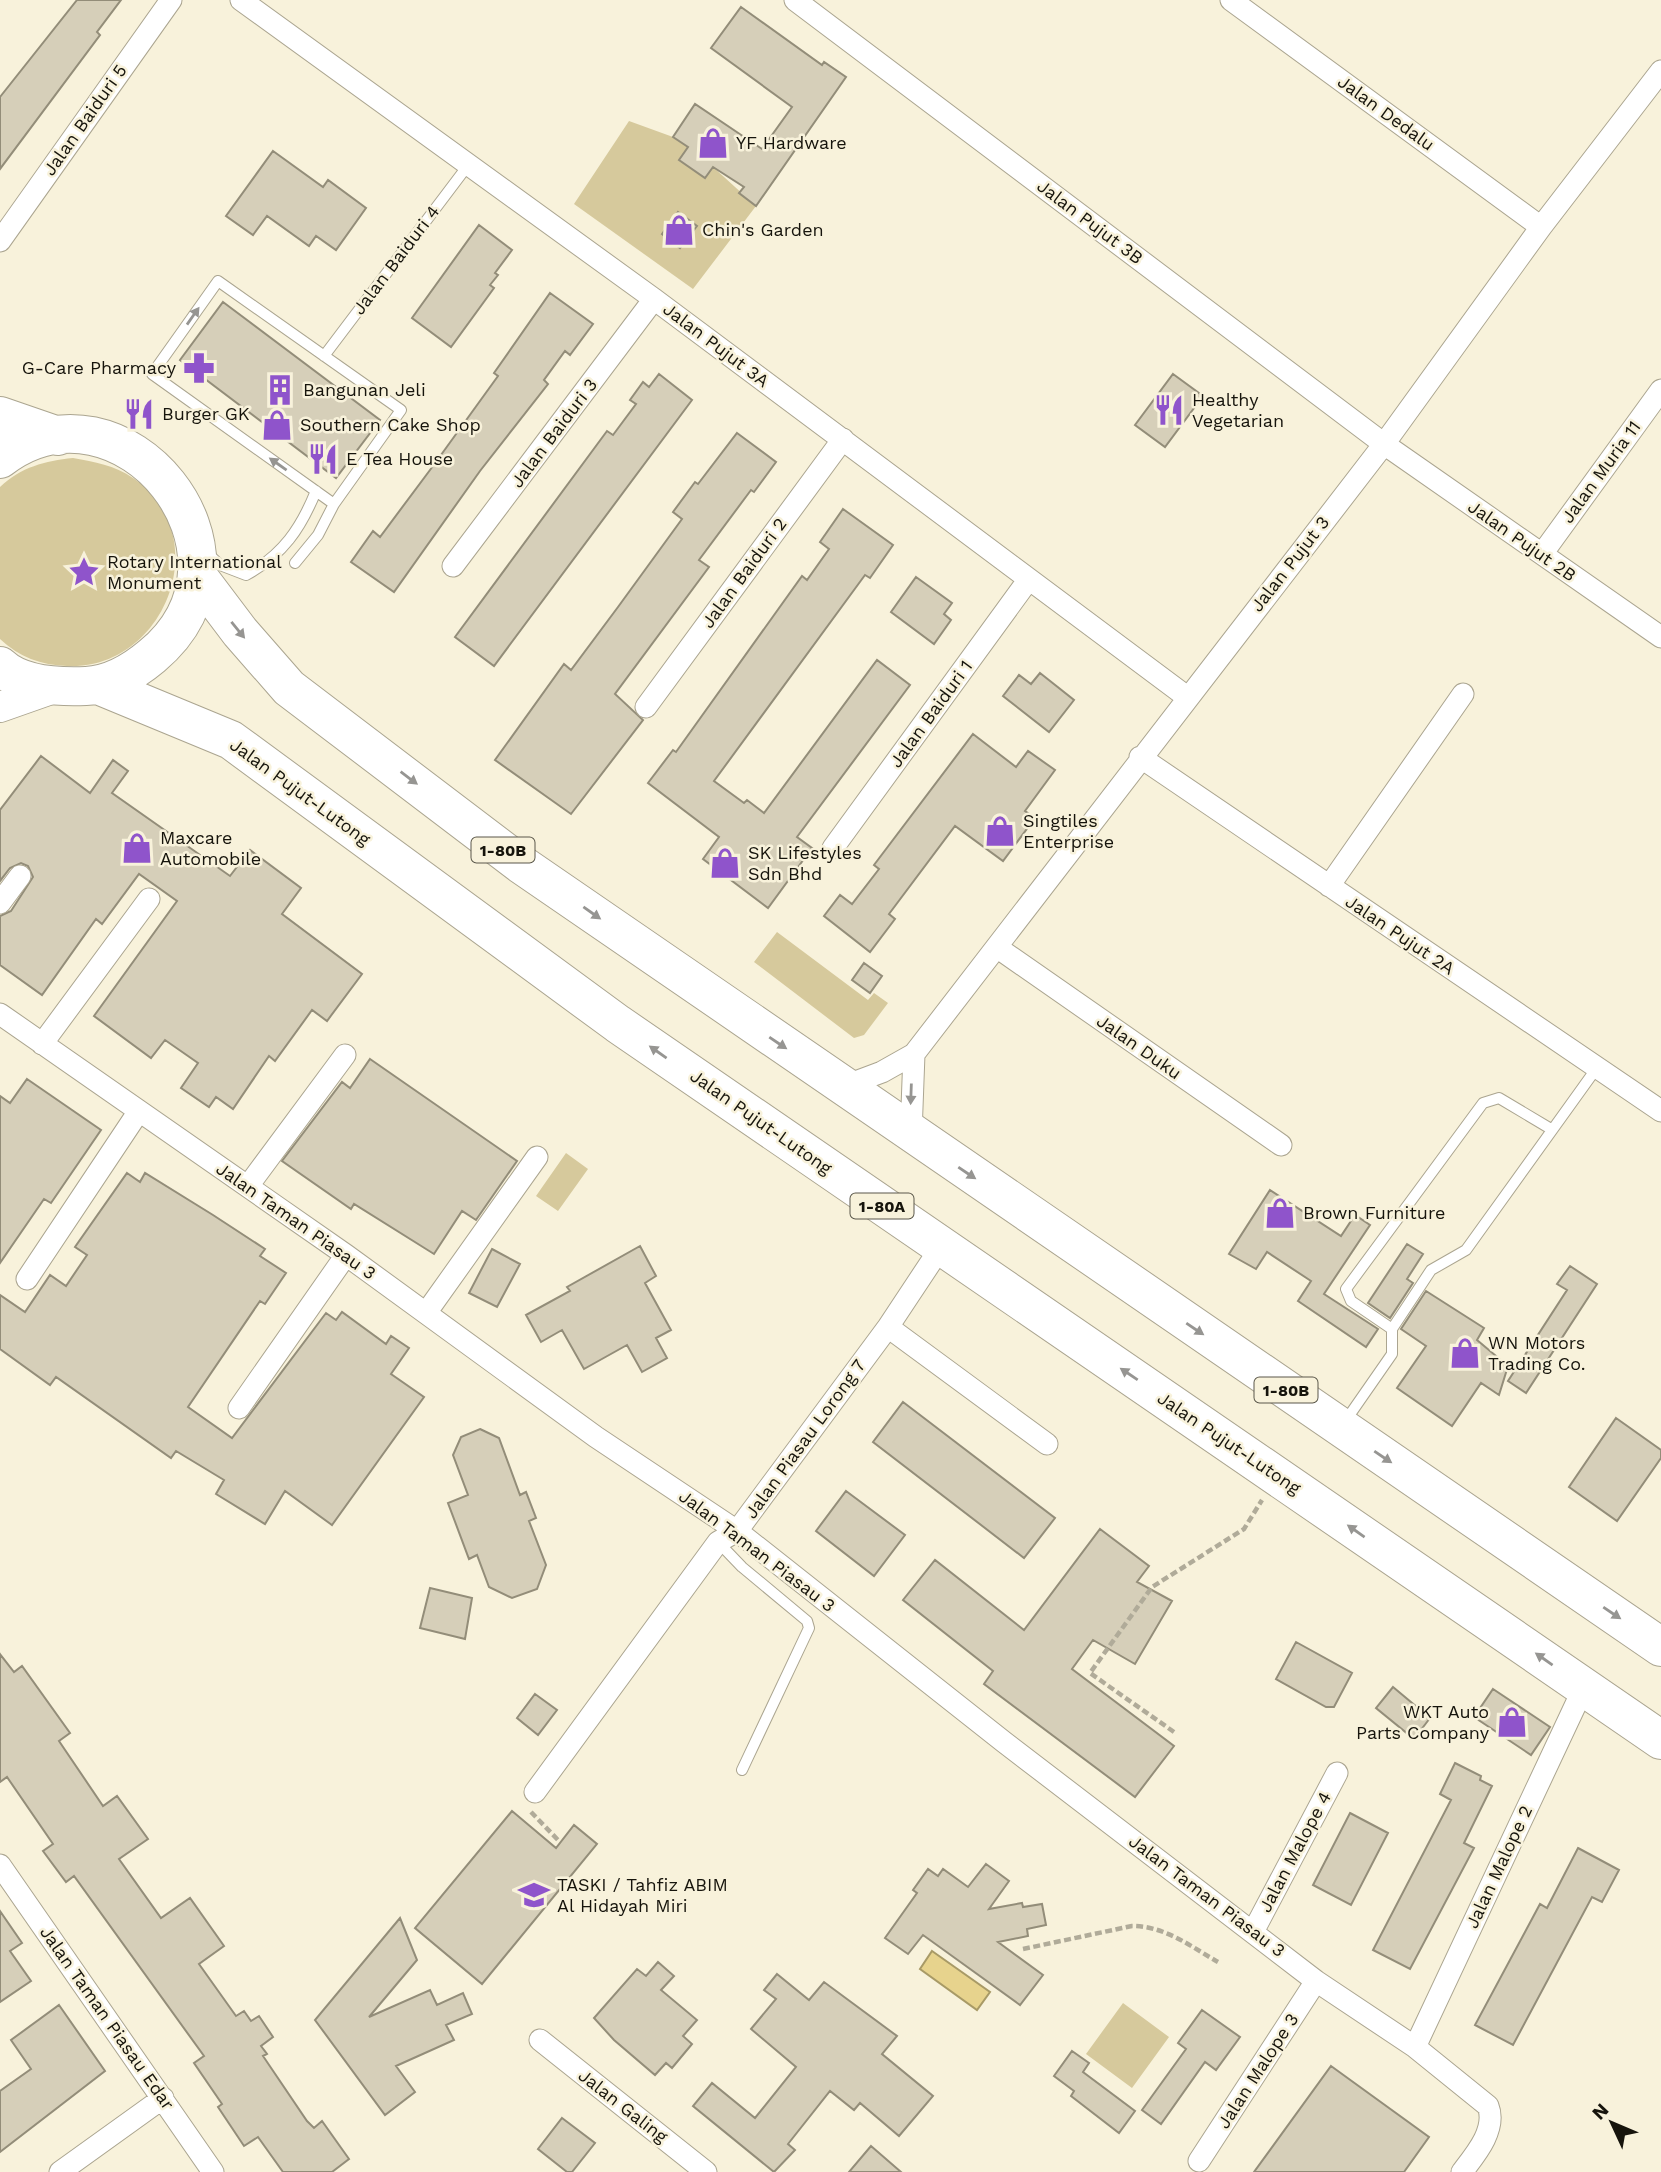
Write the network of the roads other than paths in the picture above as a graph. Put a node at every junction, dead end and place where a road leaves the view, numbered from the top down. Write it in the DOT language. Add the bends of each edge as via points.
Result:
graph roads {
  1 [pos="171,0"];
  2 [pos="242,0"];
  3 [pos="795,0"];
  4 [pos="1231,0"];
  5 [pos="819,7"];
  6 [pos="1661,71"];
  7 [pos="469,164"];
  8 [pos="1541,226"];
  9 [pos="0,241"];
  10 [pos="654,299"];
  11 [pos="324,356"];
  12 [pos="1661,390"];
  13 [pos="0,416"];
  14 [pos="58,436"];
  15 [pos="843,439"];
  16 [pos="1384,444"];
  17 [pos="0,459"];
  18 [pos="316,491"];
  19 [pos="334,503"];
  20 [pos="1542,554"];
  21 [pos="196,559"];
  22 [pos="295,563"];
  23 [pos="453,566"];
  24 [pos="1029,579"];
  25 [pos="1661,637"];
  26 [pos="0,666"];
  27 [pos="98,685"];
  28 [pos="54,688"];
  29 [pos="1462,694"];
  30 [pos="1187,697"];
  31 [pos="0,707"];
  32 [pos="646,707"];
  33 [pos="1140,757"];
  34 [pos="833,848"];
  35 [pos="20,876"];
  36 [pos="1329,886"];
  37 [pos="149,900"];
  38 [pos="0,903"];
  39 [pos="998,948"];
  40 [pos="0,1014"];
  41 [pos="42,1044"];
  42 [pos="914,1054"];
  43 [pos="345,1055"];
  44 [pos="1596,1069"];
  45 [pos="842,1087"];
  46 [pos="139,1111"];
  47 [pos="1661,1111"];
  48 [pos="1551,1129"];
  49 [pos="911,1134"];
  50 [pos="1280,1145"];
  51 [pos="537,1157"];
  52 [pos="248,1186"];
  53 [pos="941,1247"];
  54 [pos="346,1255"];
  55 [pos="27,1279"];
  56 [pos="426,1313"];
  57 [pos="888,1327"];
  58 [pos="1392,1329"];
  59 [pos="239,1408"];
  60 [pos="1341,1428"];
  61 [pos="1047,1444"];
  62 [pos="737,1531"];
  63 [pos="718,1542"];
  64 [pos="1661,1647"];
  65 [pos="1584,1687"];
  66 [pos="1661,1740"];
  67 [pos="742,1770"];
  68 [pos="1337,1773"];
  69 [pos="535,1792"];
  70 [pos="0,1865"];
  71 [pos="1254,1930"];
  72 [pos="1316,1981"];
  73 [pos="540,2040"];
  74 [pos="1415,2047"];
  75 [pos="163,2098"];
  76 [pos="1199,2161"];
  77 [pos="60,2172"];
  78 [pos="213,2172"];
  79 [pos="706,2172"];
  80 [pos="1462,2172"];
  1 -- 9 [label="street, Jalan Baiduri 5"];
  2 -- 7 [label="street, Jalan Pujut 3A"];
  3 -- 5 [label="street, Jalan Pujut 3B"];
  4 -- 8 [label="street, Jalan Dedalu"];
  5 -- 16 [label="street, Jalan Pujut 3B"];
  6 -- 8 [label="street, Jalan Pujut 3"];
  7 -- 10 [label="street, Jalan Pujut 3A"];
  7 -- 11 [label="lane, Jalan Baiduri 4"];
  8 -- 16 [label="street, Jalan Pujut 3"];
  10 -- 15 [label="street, Jalan Pujut 3A"];
  10 -- 23 [label="street, Jalan Baiduri 3"];
  18 -- 11 [label="lane, one-way" via="152,374 218,281"];
  11 -- 19 [label="lane" via="401,410"];
  12 -- 20 [label="street, Jalan Muria 11"];
  13 -- 14 [label="highway"];
  14 -- 17 [label="highway" via="13,449"];
  14 -- 21 [label="highway" via="97,438 134,452 164,476 186,509"];
  15 -- 24 [label="street, Jalan Pujut 3A"];
  15 -- 32 [label="street, Jalan Baiduri 2"];
  16 -- 20 [label="street, Jalan Pujut 2B"];
  16 -- 30 [label="street, Jalan Pujut 3"];
  18 -- 19 [label="lane"];
  18 -- 21 [label="lane" via="304,520 269,562 246,575"];
  19 -- 22 [label="lane"];
  20 -- 25 [label="street, Jalan Pujut 2B"];
  21 -- 27 [label="highway" via="186,613 165,646 134,671"];
  21 -- 45 [label="highway, 1-80B, one-way" via="240,632 289,688 522,865"];
  24 -- 30 [label="street, Jalan Pujut 3A"];
  24 -- 34 [label="street, Jalan Baiduri 1"];
  26 -- 28 [label="highway"];
  27 -- 28 [label="highway"];
  53 -- 27 [label="highway, Jalan Pujut-Lutong / 1-80A, one-way" via="618,1024 231,740"];
  28 -- 31 [label="street"];
  29 -- 36 [label="street"];
  30 -- 33 [label="street, Jalan Pujut 3"];
  33 -- 36 [label="street, Jalan Pujut 2A"];
  33 -- 39 [label="street, Jalan Pujut 3"];
  35 -- 38 [label="street"];
  36 -- 44 [label="street, Jalan Pujut 2A"];
  37 -- 41 [label="street"];
  39 -- 42 [label="street, Jalan Pujut 3"];
  39 -- 50 [label="street, Jalan Duku"];
  40 -- 41 [label="street, Jalan Taman Piasau 3"];
  41 -- 46 [label="street, Jalan Taman Piasau 3"];
  42 -- 45 [label="street, Jalan Pujut 3"];
  42 -- 49 [label="street, one-way"];
  43 -- 52 [label="street"];
  44 -- 47 [label="street, Jalan Pujut 2A"];
  44 -- 48 [label="lane"];
  45 -- 49 [label="highway, 1-80B"];
  46 -- 52 [label="street, Jalan Taman Piasau 3"];
  46 -- 55 [label="street"];
  48 -- 58 [label="lane" via="1466,1250 1431,1270"];
  48 -- 58 [label="lane" via="1499,1098 1483,1103 1346,1289 1351,1301"];
  49 -- 60 [label="highway, 1-80B, one-way"];
  51 -- 56 [label="street"];
  52 -- 54 [label="street, Jalan Taman Piasau 3"];
  53 -- 57 [label="street, Jalan Piasau Lorong 7"];
  65 -- 53 [label="highway, Jalan Pujut-Lutong / 1-80A, one-way"];
  54 -- 56 [label="street, Jalan Taman Piasau 3"];
  54 -- 59 [label="street"];
  56 -- 62 [label="street, Jalan Taman Piasau 3" via="596,1437"];
  57 -- 61 [label="street"];
  57 -- 62 [label="street, Jalan Piasau Lorong 7"];
  58 -- 60 [label="lane" via="1392,1354"];
  60 -- 64 [label="highway, 1-80B, one-way"];
  62 -- 63 [label="street, Jalan Piasau Lorong 7"];
  62 -- 71 [label="street, Jalan Taman Piasau 3" via="1004,1742"];
  63 -- 67 [label="lane" via="807,1621 809,1628"];
  63 -- 69 [label="street, Jalan Piasau Lorong 7"];
  65 -- 66 [label="highway, Jalan Pujut-Lutong / 1-80A"];
  65 -- 74 [label="street, Jalan Malope 2"];
  68 -- 71 [label="street, Jalan Malope 4"];
  70 -- 75 [label="street, Jalan Taman Piasau Edar"];
  71 -- 72 [label="street, Jalan Taman Piasau 3"];
  72 -- 74 [label="street, Jalan Taman Piasau 3"];
  72 -- 76 [label="street, Jalan Malope 3"];
  73 -- 79 [label="street, Jalan Galing"];
  74 -- 80 [label="street, Jalan Taman Piasau 3" via="1488,2106 1492,2115 1492,2126"];
  75 -- 77 [label="street"];
  75 -- 78 [label="street, Jalan Taman Piasau Edar"];
}
